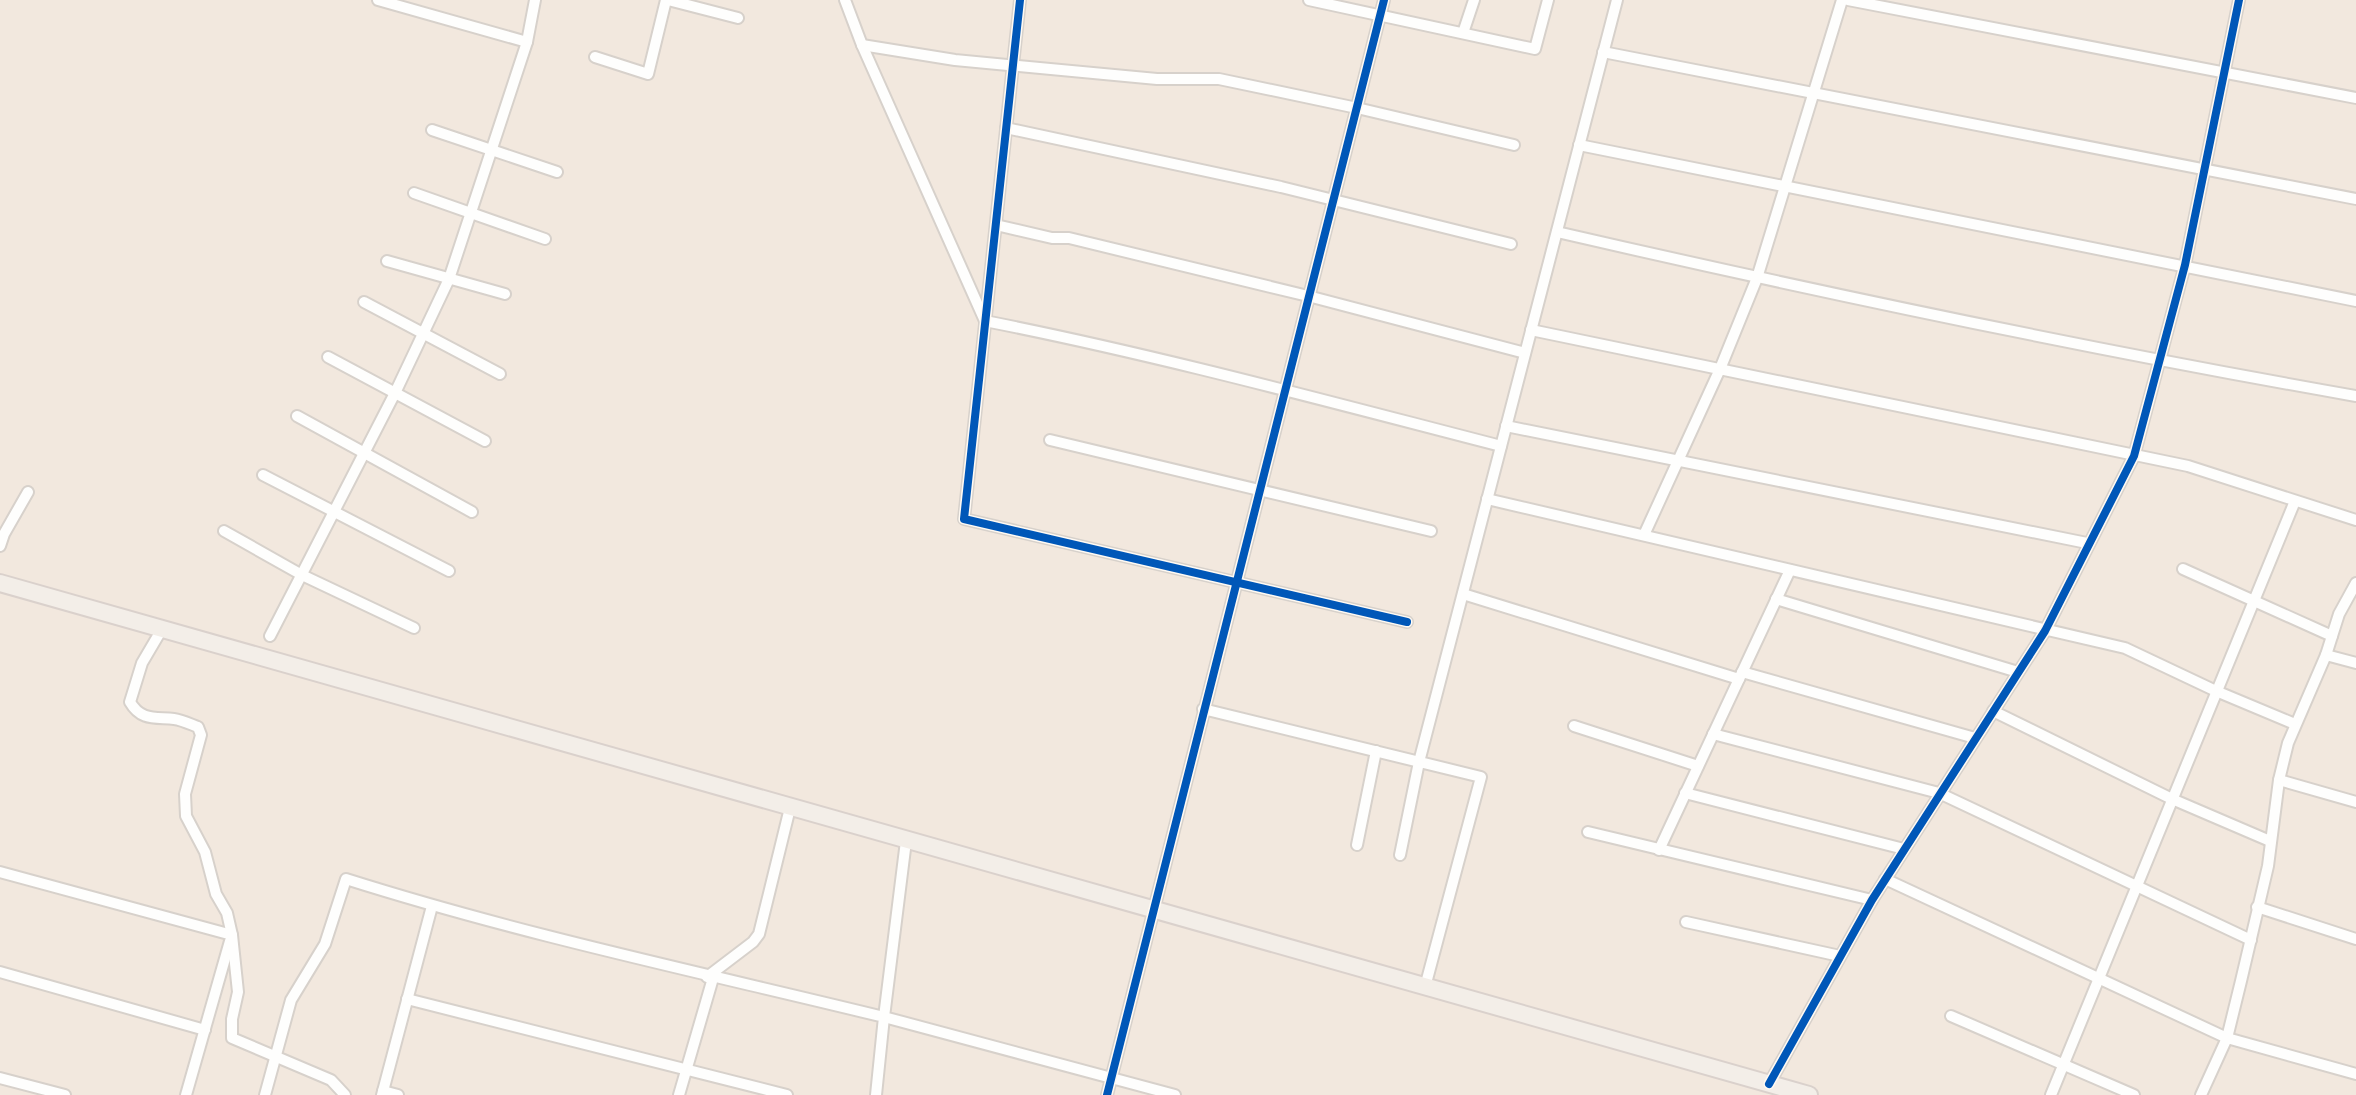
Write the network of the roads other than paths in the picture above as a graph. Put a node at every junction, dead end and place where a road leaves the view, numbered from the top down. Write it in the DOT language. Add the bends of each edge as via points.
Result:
graph roads {
  1 [pos="378,0"];
  2 [pos="535,0"];
  3 [pos="667,0"];
  4 [pos="846,0"];
  5 [pos="1020,0"];
  6 [pos="1309,0"];
  7 [pos="1384,0"];
  8 [pos="1474,0"];
  9 [pos="1548,0"];
  10 [pos="1617,0"];
  11 [pos="1842,0"];
  12 [pos="1848,0"];
  13 [pos="2239,0"];
  14 [pos="1381,14"];
  15 [pos="738,18"];
  16 [pos="1463,33"];
  17 [pos="527,42"];
  18 [pos="862,45"];
  19 [pos="1604,52"];
  20 [pos="595,57"];
  21 [pos="1013,65"];
  22 [pos="2225,73"];
  23 [pos="1813,93"];
  24 [pos="2356,99"];
  25 [pos="1357,108"];
  26 [pos="1006,128"];
  27 [pos="432,130"];
  28 [pos="1514,145"];
  29 [pos="1579,146"];
  30 [pos="493,151"];
  31 [pos="2206,169"];
  32 [pos="557,172"];
  33 [pos="1785,186"];
  34 [pos="414,194"];
  35 [pos="2356,199"];
  36 [pos="1333,200"];
  37 [pos="473,214"];
  38 [pos="996,225"];
  39 [pos="1557,232"];
  40 [pos="545,239"];
  41 [pos="1511,244"];
  42 [pos="387,261"];
  43 [pos="2185,265"];
  44 [pos="1757,278"];
  45 [pos="449,279"];
  46 [pos="506,294"];
  47 [pos="1308,296"];
  48 [pos="2356,301"];
  49 [pos="364,302"];
  50 [pos="985,321"];
  51 [pos="1531,330"];
  52 [pos="424,334"];
  53 [pos="1525,353"];
  54 [pos="328,357"];
  55 [pos="2159,362"];
  56 [pos="1720,369"];
  57 [pos="500,374"];
  58 [pos="1284,390"];
  59 [pos="395,393"];
  60 [pos="2356,396"];
  61 [pos="297,416"];
  62 [pos="1506,426"];
  63 [pos="1050,440"];
  64 [pos="485,441"];
  65 [pos="1501,446"];
  66 [pos="364,452"];
  67 [pos="2134,456"];
  68 [pos="1677,460"];
  69 [pos="263,475"];
  70 [pos="1259,489"];
  71 [pos="28,492"];
  72 [pos="1487,499"];
  73 [pos="2295,501"];
  74 [pos="334,512"];
  75 [pos="472,512"];
  76 [pos="2356,520"];
  77 [pos="224,531"];
  78 [pos="1431,531"];
  79 [pos="1644,535"];
  80 [pos="2087,543"];
  81 [pos="0,546"];
  82 [pos="2183,569"];
  83 [pos="1790,570"];
  84 [pos="449,571"];
  85 [pos="302,575"];
  86 [pos="1235,582"];
  87 [pos="0,583"];
  88 [pos="2356,583"];
  89 [pos="1463,594"];
  90 [pos="1776,599"];
  91 [pos="2255,599"];
  92 [pos="1407,622"];
  93 [pos="414,628"];
  94 [pos="162,629"];
  95 [pos="2045,631"];
  96 [pos="270,636"];
  97 [pos="2332,636"];
  98 [pos="2326,655"];
  99 [pos="2356,663"];
  100 [pos="2018,672"];
  101 [pos="1740,675"];
  102 [pos="2216,691"];
  103 [pos="1203,709"];
  104 [pos="1993,711"];
  105 [pos="2295,724"];
  106 [pos="1574,726"];
  107 [pos="1713,734"];
  108 [pos="1975,738"];
  109 [pos="1376,751"];
  110 [pos="1419,762"];
  111 [pos="1698,766"];
  112 [pos="2279,780"];
  113 [pos="1686,793"];
  114 [pos="1939,793"];
  115 [pos="2172,799"];
  116 [pos="2356,802"];
  117 [pos="790,808"];
  118 [pos="1588,832"];
  119 [pos="906,841"];
  120 [pos="2270,841"];
  121 [pos="1357,845"];
  122 [pos="1904,849"];
  123 [pos="1659,850"];
  124 [pos="1400,855"];
  125 [pos="0,872"];
  126 [pos="1885,879"];
  127 [pos="2136,887"];
  128 [pos="1872,900"];
  129 [pos="432,906"];
  130 [pos="2257,907"];
  131 [pos="1152,910"];
  132 [pos="1686,922"];
  133 [pos="232,935"];
  134 [pos="2356,939"];
  135 [pos="2251,940"];
  136 [pos="1840,956"];
  137 [pos="0,972"];
  138 [pos="2099,977"];
  139 [pos="710,978"];
  140 [pos="1425,987"];
  141 [pos="407,999"];
  142 [pos="1952,1016"];
  143 [pos="884,1017"];
  144 [pos="205,1030"];
  145 [pos="2227,1038"];
  146 [pos="276,1056"];
  147 [pos="2064,1063"];
  148 [pos="687,1070"];
  149 [pos="2356,1074"];
  150 [pos="0,1078"];
  151 [pos="1111,1079"];
  152 [pos="1769,1084"];
  153 [pos="382,1093"];
  154 [pos="773,1093"];
  155 [pos="65,1095"];
  156 [pos="186,1095"];
  157 [pos="265,1095"];
  158 [pos="345,1095"];
  159 [pos="398,1095"];
  160 [pos="679,1095"];
  161 [pos="787,1095"];
  162 [pos="876,1095"];
  163 [pos="1107,1095"];
  164 [pos="1175,1095"];
  165 [pos="1809,1095"];
  166 [pos="2051,1095"];
  167 [pos="2134,1095"];
  168 [pos="2201,1095"];
  1 -- 17 [label="street"];
  2 -- 17 [label="street"];
  3 -- 15 [label="street"];
  3 -- 20 [label="street" via="648,74"];
  4 -- 18 [label="street"];
  5 -- 21 [label="street"];
  6 -- 14 [label="street"];
  7 -- 14 [label="street"];
  8 -- 16 [label="street"];
  9 -- 16 [label="street" via="1535,49"];
  10 -- 19 [label="street"];
  11 -- 23 [label="street"];
  12 -- 22 [label="street"];
  13 -- 22 [label="street"];
  14 -- 16 [label="street"];
  14 -- 25 [label="street"];
  17 -- 30 [label="street"];
  18 -- 21 [label="street"];
  18 -- 50 [label="street"];
  19 -- 23 [label="street"];
  19 -- 29 [label="street"];
  21 -- 25 [label="street" via="1157,80 1220,79"];
  21 -- 26 [label="street"];
  22 -- 24 [label="street"];
  22 -- 31 [label="street"];
  23 -- 31 [label="street"];
  23 -- 33 [label="street"];
  25 -- 28 [label="street"];
  25 -- 36 [label="street"];
  26 -- 36 [label="street"];
  26 -- 38 [label="street"];
  27 -- 30 [label="street"];
  29 -- 33 [label="street"];
  29 -- 39 [label="street"];
  30 -- 32 [label="street"];
  30 -- 37 [label="street"];
  31 -- 35 [label="street"];
  31 -- 43 [label="street"];
  33 -- 43 [label="street"];
  33 -- 44 [label="street"];
  34 -- 37 [label="street"];
  36 -- 41 [label="street"];
  36 -- 47 [label="street"];
  37 -- 40 [label="street"];
  37 -- 45 [label="street"];
  38 -- 47 [label="street" via="1069,238"];
  38 -- 50 [label="street"];
  39 -- 44 [label="street"];
  39 -- 51 [label="street"];
  42 -- 45 [label="street"];
  43 -- 48 [label="street"];
  43 -- 55 [label="street"];
  44 -- 55 [label="street"];
  44 -- 56 [label="street"];
  45 -- 46 [label="street"];
  45 -- 52 [label="street"];
  47 -- 53 [label="street"];
  47 -- 58 [label="street"];
  49 -- 52 [label="street"];
  50 -- 58 [label="street"];
  50 -- 86 [label="street" via="964,519"];
  51 -- 53 [label="street"];
  51 -- 56 [label="street"];
  52 -- 57 [label="street"];
  52 -- 59 [label="street"];
  53 -- 62 [label="street"];
  54 -- 59 [label="street"];
  55 -- 60 [label="street"];
  55 -- 67 [label="street"];
  56 -- 67 [label="street"];
  56 -- 68 [label="street"];
  58 -- 65 [label="street"];
  58 -- 70 [label="street"];
  59 -- 64 [label="street"];
  59 -- 66 [label="street"];
  61 -- 66 [label="street"];
  62 -- 65 [label="street"];
  62 -- 68 [label="street"];
  63 -- 70 [label="street"];
  65 -- 72 [label="street"];
  66 -- 74 [label="street"];
  66 -- 75 [label="street"];
  67 -- 73 [label="street" via="2188,466"];
  67 -- 80 [label="street"];
  68 -- 79 [label="street"];
  68 -- 80 [label="street"];
  69 -- 74 [label="street"];
  70 -- 78 [label="street"];
  70 -- 86 [label="street"];
  71 -- 81 [label="street"];
  72 -- 79 [label="street"];
  72 -- 89 [label="street"];
  73 -- 76 [label="street"];
  73 -- 91 [label="street"];
  74 -- 84 [label="street"];
  74 -- 85 [label="street"];
  77 -- 85 [label="street"];
  79 -- 83 [label="street"];
  80 -- 95 [label="street"];
  82 -- 91 [label="street"];
  83 -- 90 [label="street"];
  83 -- 95 [label="street"];
  85 -- 93 [label="street"];
  85 -- 96 [label="street"];
  86 -- 92 [label="street"];
  86 -- 103 [label="street"];
  87 -- 94 [label="main road"];
  88 -- 97 [label="street"];
  89 -- 101 [label="street"];
  89 -- 110 [label="street"];
  90 -- 100 [label="street"];
  90 -- 101 [label="street"];
  91 -- 97 [label="street"];
  91 -- 102 [label="street"];
  94 -- 117 [label="main road"];
  94 -- 133 [label="street" via="142,663 130,702 136,713 177,719 198,727 201,735 185,794 186,816 205,852"];
  95 -- 100 [label="street"];
  95 -- 102 [label="street" via="2125,648"];
  97 -- 98 [label="street"];
  98 -- 99 [label="street"];
  98 -- 105 [label="street"];
  100 -- 104 [label="street"];
  101 -- 107 [label="street"];
  101 -- 108 [label="street"];
  102 -- 105 [label="street"];
  102 -- 115 [label="street"];
  103 -- 109 [label="street"];
  103 -- 131 [label="street"];
  104 -- 108 [label="street"];
  104 -- 115 [label="street"];
  105 -- 112 [label="street"];
  106 -- 111 [label="street"];
  107 -- 111 [label="street"];
  107 -- 114 [label="street"];
  108 -- 114 [label="street"];
  109 -- 110 [label="street"];
  109 -- 121 [label="street"];
  110 -- 124 [label="street"];
  110 -- 140 [label="street" via="1482,777"];
  111 -- 113 [label="street"];
  112 -- 116 [label="street"];
  112 -- 120 [label="street"];
  113 -- 122 [label="street"];
  113 -- 123 [label="street"];
  114 -- 122 [label="street"];
  114 -- 127 [label="street"];
  115 -- 120 [label="street"];
  115 -- 127 [label="street"];
  117 -- 119 [label="main road"];
  117 -- 139 [label="street" via="759,934"];
  118 -- 123 [label="street"];
  119 -- 131 [label="main road"];
  119 -- 143 [label="street"];
  120 -- 130 [label="street"];
  122 -- 126 [label="street"];
  123 -- 128 [label="street"];
  125 -- 133 [label="street"];
  126 -- 128 [label="street"];
  126 -- 138 [label="street"];
  127 -- 135 [label="street"];
  127 -- 138 [label="street"];
  128 -- 136 [label="street"];
  129 -- 139 [label="street"];
  129 -- 141 [label="street"];
  129 -- 146 [label="street" via="346,879 325,944 291,1000"];
  130 -- 134 [label="street"];
  130 -- 135 [label="street"];
  131 -- 140 [label="main road"];
  131 -- 151 [label="street"];
  132 -- 136 [label="street"];
  133 -- 144 [label="street"];
  133 -- 146 [label="street" via="238,992 232,1038"];
  135 -- 145 [label="street"];
  136 -- 152 [label="street"];
  137 -- 144 [label="street"];
  138 -- 145 [label="street"];
  138 -- 147 [label="street"];
  139 -- 143 [label="street"];
  139 -- 148 [label="street"];
  140 -- 152 [label="main road"];
  141 -- 148 [label="street"];
  141 -- 153 [label="street"];
  142 -- 147 [label="street"];
  143 -- 151 [label="street"];
  143 -- 162 [label="street"];
  144 -- 156 [label="street"];
  145 -- 149 [label="street"];
  145 -- 168 [label="street"];
  146 -- 157 [label="street"];
  146 -- 158 [label="street" via="331,1080"];
  147 -- 166 [label="street"];
  147 -- 167 [label="street"];
  148 -- 154 [label="street"];
  148 -- 160 [label="street"];
  150 -- 155 [label="street"];
  151 -- 163 [label="street"];
  151 -- 164 [label="street"];
  152 -- 165 [label="main road"];
  153 -- 159 [label="street"];
  154 -- 161 [label="street"];
}
